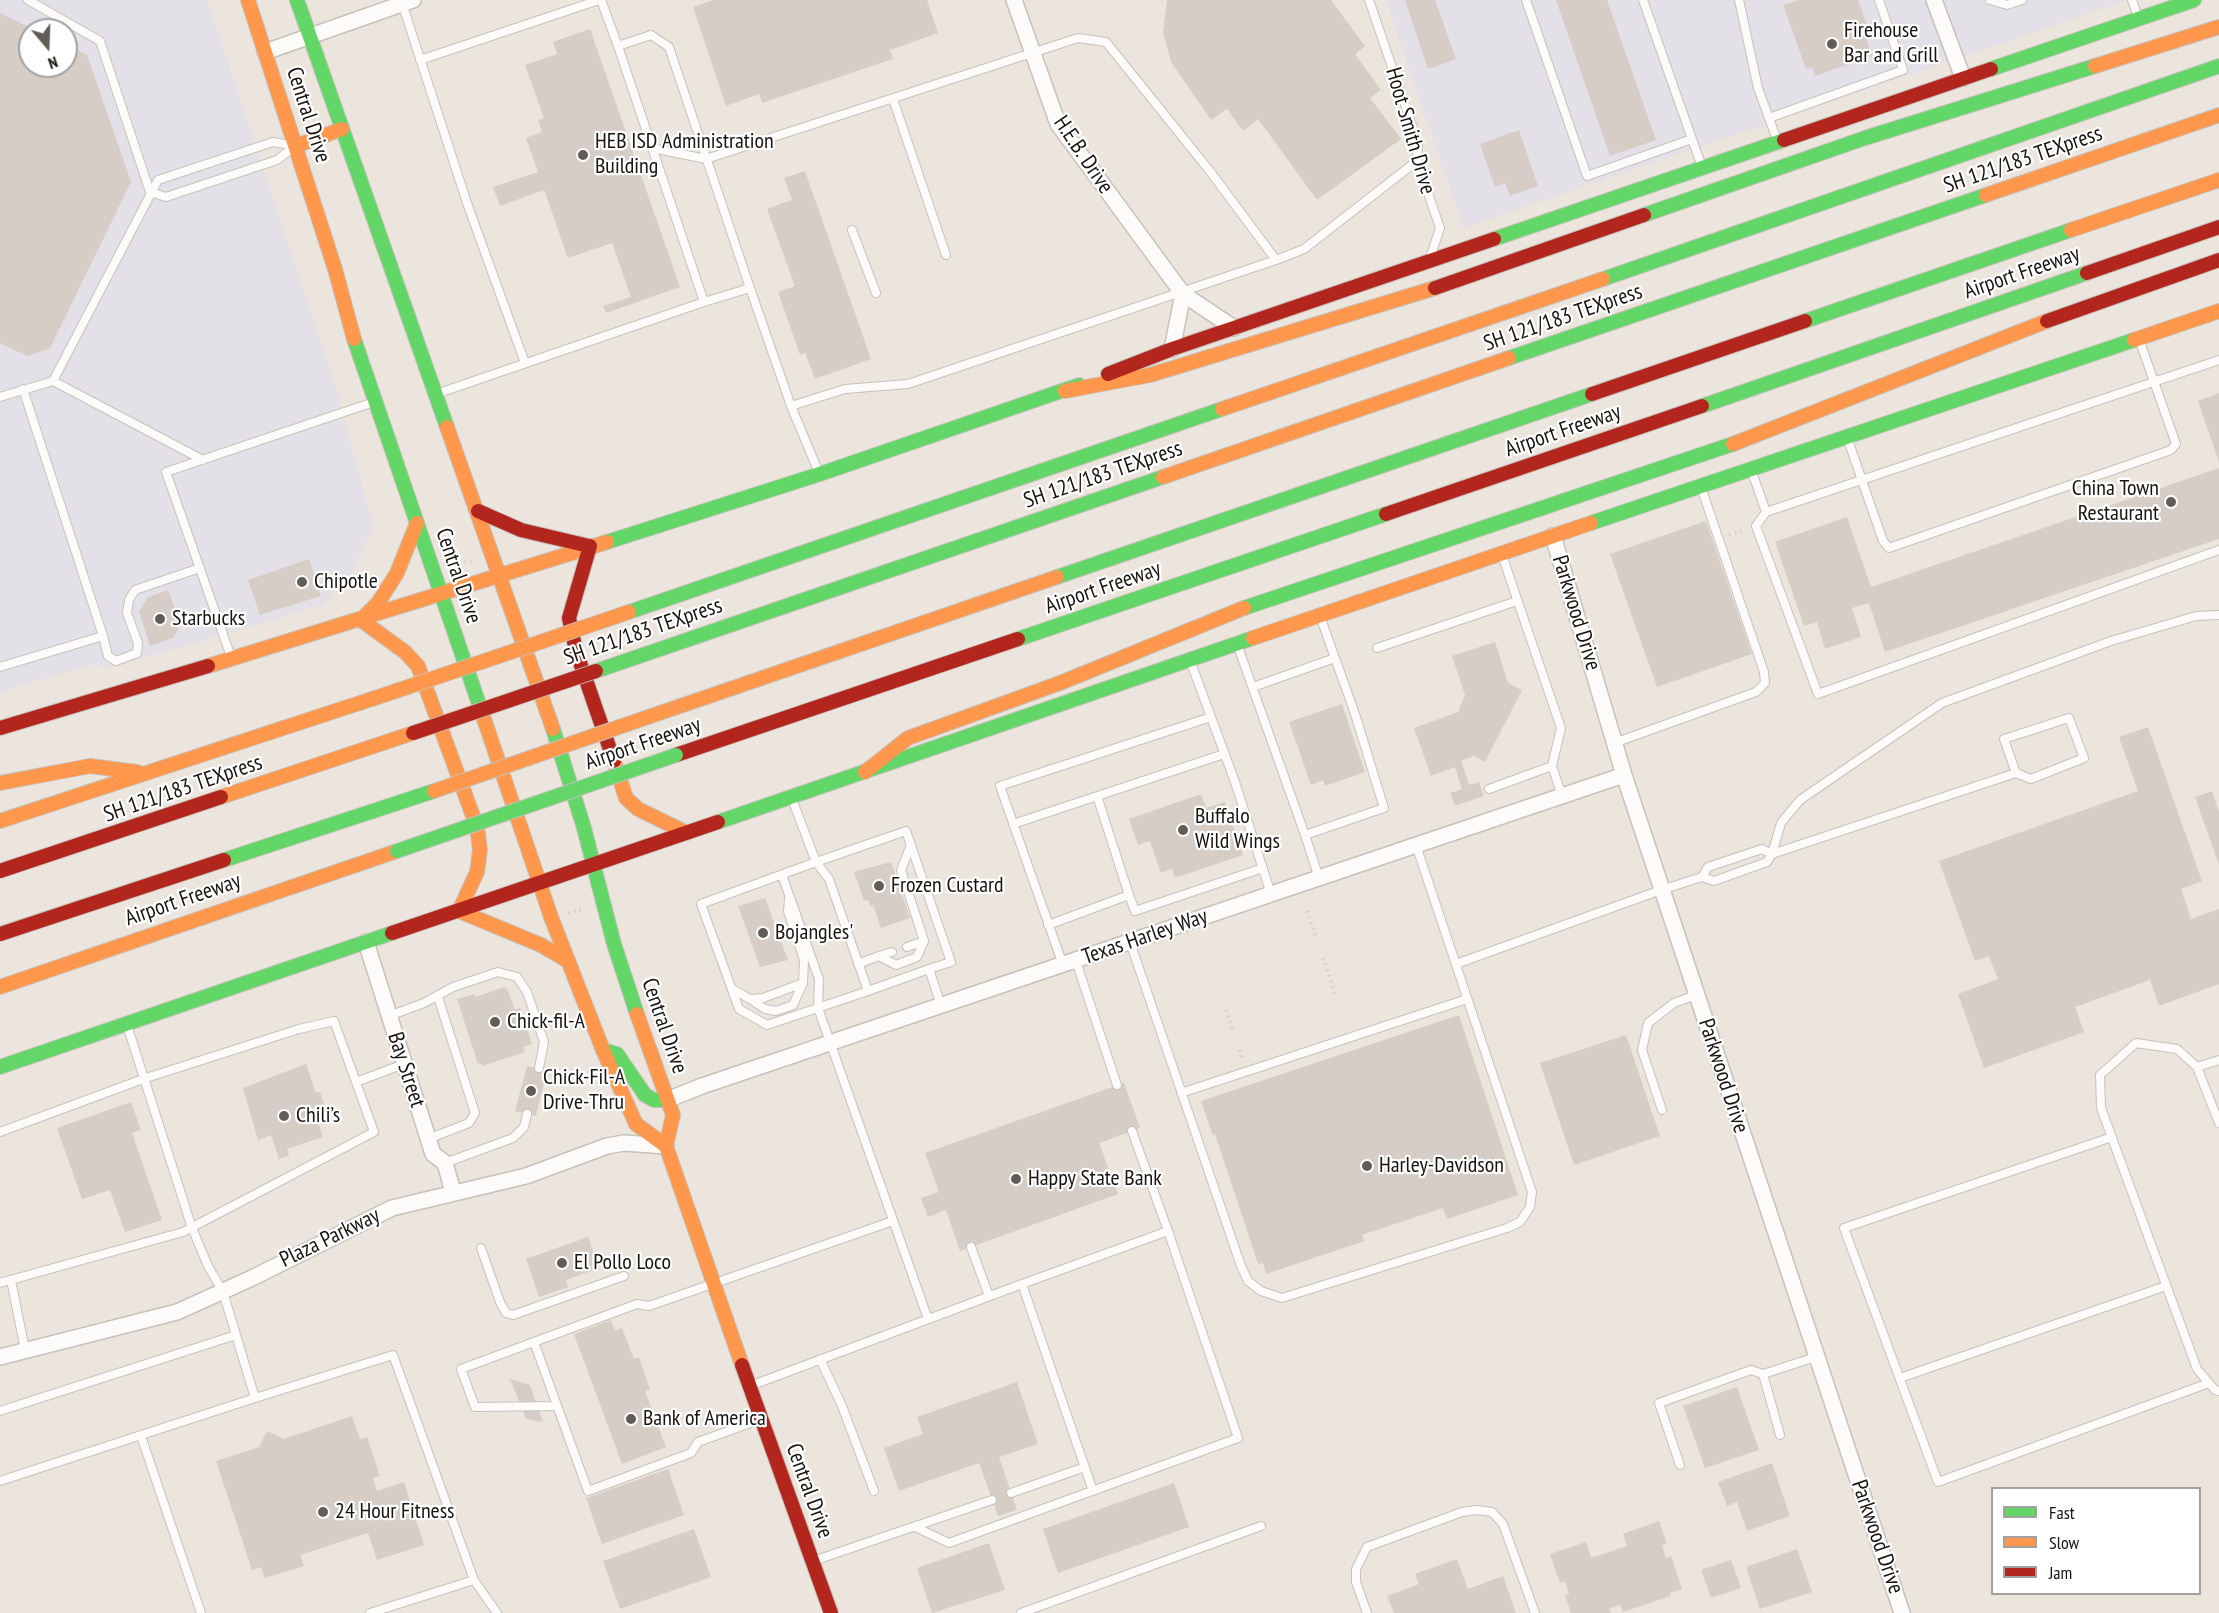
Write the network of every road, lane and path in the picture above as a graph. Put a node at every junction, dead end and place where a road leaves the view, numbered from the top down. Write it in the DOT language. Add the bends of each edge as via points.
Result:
graph roads {
  1 [pos="28,0"];
  2 [pos="248,0"];
  3 [pos="297,0"];
  4 [pos="600,0"];
  5 [pos="1014,0"];
  6 [pos="1369,0"];
  7 [pos="1526,0"];
  8 [pos="1643,0"];
  9 [pos="1739,0"];
  10 [pos="1878,0"];
  11 [pos="1934,0"];
  12 [pos="1990,0"];
  13 [pos="2022,0"];
  14 [pos="2132,0"];
  15 [pos="2194,0"];
  16 [pos="407,2"];
  17 [pos="2139,19"];
  18 [pos="2219,27"];
  19 [pos="310,36"];
  20 [pos="618,46"];
  21 [pos="265,52"];
  22 [pos="1032,53"];
  23 [pos="420,60"];
  24 [pos="2219,66"];
  25 [pos="1963,78"];
  26 [pos="893,99"];
  27 [pos="2219,116"];
  28 [pos="1769,118"];
  29 [pos="342,129"];
  30 [pos="1692,139"];
  31 [pos="1778,142"];
  32 [pos="296,146"];
  33 [pos="652,148"];
  34 [pos="706,159"];
  35 [pos="1417,161"];
  36 [pos="1702,168"];
  37 [pos="2219,180"];
  38 [pos="150,192"];
  39 [pos="2219,227"];
  40 [pos="852,230"];
  41 [pos="946,255"];
  42 [pos="1276,260"];
  43 [pos="2219,260"];
  44 [pos="1429,262"];
  45 [pos="750,288"];
  46 [pos="876,293"];
  47 [pos="1183,294"];
  48 [pos="704,302"];
  49 [pos="2219,311"];
  50 [pos="1234,328"];
  51 [pos="2139,339"];
  52 [pos="1172,349"];
  53 [pos="2219,360"];
  54 [pos="525,363"];
  55 [pos="53,381"];
  56 [pos="2153,382"];
  57 [pos="23,389"];
  58 [pos="1065,391"];
  59 [pos="434,394"];
  60 [pos="0,397"];
  61 [pos="375,402"];
  62 [pos="791,406"];
  63 [pos="1847,435"];
  64 [pos="203,460"];
  65 [pos="1751,468"];
  66 [pos="820,474"];
  67 [pos="1862,480"];
  68 [pos="1701,485"];
  69 [pos="478,511"];
  70 [pos="1766,512"];
  71 [pos="417,523"];
  72 [pos="1756,526"];
  73 [pos="1553,536"];
  74 [pos="1719,539"];
  75 [pos="590,546"];
  76 [pos="2219,550"];
  77 [pos="1501,553"];
  78 [pos="464,561"];
  79 [pos="475,562"];
  80 [pos="200,568"];
  81 [pos="500,575"];
  82 [pos="442,594"];
  83 [pos="1517,601"];
  84 [pos="1320,614"];
  85 [pos="2219,615"];
  86 [pos="361,620"];
  87 [pos="103,636"];
  88 [pos="1238,644"];
  89 [pos="1377,648"];
  90 [pos="231,657"];
  91 [pos="1335,658"];
  92 [pos="1191,661"];
  93 [pos="0,667"];
  94 [pos="1253,687"];
  95 [pos="1211,717"];
  96 [pos="0,728"];
  97 [pos="1614,743"];
  98 [pos="1224,754"];
  99 [pos="1552,766"];
  100 [pos="865,772"];
  101 [pos="145,773"];
  102 [pos="2016,773"];
  103 [pos="1624,775"];
  104 [pos="0,783"];
  105 [pos="1489,789"];
  106 [pos="1097,796"];
  107 [pos="1562,796"];
  108 [pos="792,797"];
  109 [pos="0,821"];
  110 [pos="1013,824"];
  111 [pos="687,833"];
  112 [pos="1305,835"];
  113 [pos="911,845"];
  114 [pos="1416,845"];
  115 [pos="1772,854"];
  116 [pos="816,862"];
  117 [pos="594,865"];
  118 [pos="1263,868"];
  119 [pos="0,871"];
  120 [pos="782,875"];
  121 [pos="1702,877"];
  122 [pos="1319,878"];
  123 [pos="541,884"];
  124 [pos="1661,890"];
  125 [pos="1271,894"];
  126 [pos="789,895"];
  127 [pos="1129,895"];
  128 [pos="459,911"];
  129 [pos="1307,911"];
  130 [pos="1048,925"];
  131 [pos="0,934"];
  132 [pos="1316,937"];
  133 [pos="924,941"];
  134 [pos="366,942"];
  135 [pos="1130,942"];
  136 [pos="907,947"];
  137 [pos="892,952"];
  138 [pos="879,956"];
  139 [pos="1323,958"];
  140 [pos="568,961"];
  141 [pos="1069,963"];
  142 [pos="858,964"];
  143 [pos="1456,964"];
  144 [pos="928,969"];
  145 [pos="804,983"];
  146 [pos="0,987"];
  147 [pos="732,989"];
  148 [pos="868,991"];
  149 [pos="1696,995"];
  150 [pos="1336,996"];
  151 [pos="438,997"];
  152 [pos="750,999"];
  153 [pos="1467,999"];
  154 [pos="941,1005"];
  155 [pos="818,1008"];
  156 [pos="1226,1010"];
  157 [pos="389,1016"];
  158 [pos="127,1024"];
  159 [pos="1233,1030"];
  160 [pos="830,1042"];
  161 [pos="603,1050"];
  162 [pos="2219,1060"];
  163 [pos="404,1064"];
  164 [pos="0,1067"];
  165 [pos="2197,1067"];
  166 [pos="539,1068"];
  167 [pos="143,1079"];
  168 [pos="356,1082"];
  169 [pos="1117,1085"];
  170 [pos="1181,1093"];
  171 [pos="667,1100"];
  172 [pos="2216,1103"];
  173 [pos="1662,1110"];
  174 [pos="527,1114"];
  175 [pos="2219,1123"];
  176 [pos="1132,1131"];
  177 [pos="0,1132"];
  178 [pos="2112,1137"];
  179 [pos="428,1139"];
  180 [pos="666,1146"];
  181 [pos="445,1163"];
  182 [pos="453,1192"];
  183 [pos="893,1221"];
  184 [pos="192,1228"];
  185 [pos="1168,1231"];
  186 [pos="971,1247"];
  187 [pos="481,1248"];
  188 [pos="624,1276"];
  189 [pos="10,1281"];
  190 [pos="0,1283"];
  191 [pos="1022,1284"];
  192 [pos="711,1285"];
  193 [pos="2166,1286"];
  194 [pos="223,1292"];
  195 [pos="989,1296"];
  196 [pos="928,1319"];
  197 [pos="236,1335"];
  198 [pos="534,1342"];
  199 [pos="25,1350"];
  200 [pos="1816,1357"];
  201 [pos="0,1358"];
  202 [pos="820,1359"];
  203 [pos="1763,1374"];
  204 [pos="1900,1378"];
  205 [pos="2209,1383"];
  206 [pos="748,1386"];
  207 [pos="2219,1390"];
  208 [pos="255,1398"];
  209 [pos="557,1406"];
  210 [pos="0,1411"];
  211 [pos="760,1419"];
  212 [pos="1780,1435"];
  213 [pos="141,1436"];
  214 [pos="1680,1465"];
  215 [pos="1085,1467"];
  216 [pos="0,1481"];
  217 [pos="874,1491"];
  218 [pos="1093,1491"];
  219 [pos="1011,1493"];
  220 [pos="992,1500"];
  221 [pos="1261,1526"];
  222 [pos="917,1528"];
  223 [pos="812,1561"];
  224 [pos="474,1580"];
  225 [pos="201,1613"];
  226 [pos="370,1613"];
  227 [pos="497,1613"];
  228 [pos="831,1613"];
  229 [pos="1021,1613"];
  230 [pos="1367,1613"];
  231 [pos="1535,1613"];
  232 [pos="1902,1613"];
  1 -- 38 [label="lane" via="100,41"];
  2 -- 21 [label="main road, Central Drive"];
  3 -- 19 [label="main road, Central Drive"];
  4 -- 20 [label="lane"];
  4 -- 23 [label="lane"];
  5 -- 22 [label="street, H.E.B. Drive"];
  6 -- 35 [label="lane, Hoot Smith Drive" via="1418,143"];
  7 -- 30 [label="lane" via="1587,176"];
  8 -- 30 [label="lane"];
  9 -- 28 [label="lane" via="1758,88"];
  10 -- 28 [label="lane" via="1902,70"];
  11 -- 25 [label="street"];
  12 -- 13 [label="lane" via="2007,5"];
  14 -- 17 [label="lane"];
  15 -- 17 [label="main road"];
  16 -- 19 [label="street"];
  16 -- 23 [label="lane"];
  17 -- 25 [label="main road"];
  18 -- 58 [label="main road" via="1865,138 1395,302 1150,375"];
  19 -- 21 [label="street"];
  19 -- 29 [label="main road, Central Drive"];
  20 -- 33 [label="lane"];
  20 -- 34 [label="lane" via="651,35 669,47"];
  21 -- 32 [label="main road, Central Drive"];
  22 -- 26 [label="lane"];
  22 -- 42 [label="lane" via="1078,38 1106,42"];
  22 -- 47 [label="street, H.E.B. Drive" via="1058,124"];
  23 -- 54 [label="lane"];
  24 -- 101 [label="main road, bridge" via="629,612"];
  25 -- 31 [label="main road"];
  26 -- 34 [label="lane"];
  26 -- 41 [label="lane"];
  27 -- 119 [label="main road, SH 121/183 TEXpress, bridge"];
  28 -- 31 [label="lane"];
  29 -- 32 [label="main road"];
  29 -- 59 [label="main road, Central Drive"];
  30 -- 36 [label="lane"];
  31 -- 36 [label="main road"];
  32 -- 38 [label="lane" via="277,160 166,196"];
  32 -- 38 [label="lane" via="273,142 158,180"];
  32 -- 61 [label="main road, Central Drive"];
  33 -- 34 [label="lane"];
  33 -- 48 [label="lane"];
  34 -- 45 [label="lane"];
  35 -- 42 [label="lane" via="1304,249"];
  35 -- 44 [label="lane, Hoot Smith Drive" via="1440,228"];
  36 -- 44 [label="main road"];
  37 -- 131 [label="main road, bridge" via="434,791"];
  38 -- 55 [label="lane"];
  39 -- 146 [label="main road, Airport Freeway, bridge"];
  40 -- 46 [label="lane"];
  42 -- 47 [label="lane"];
  43 -- 100 [label="main road" via="2048,321 1707,453 1250,606 1060,683 908,738"];
  44 -- 50 [label="main road"];
  45 -- 48 [label="lane"];
  45 -- 62 [label="lane"];
  47 -- 50 [label="street, H.E.B. Drive"];
  47 -- 52 [label="street"];
  47 -- 62 [label="lane" via="908,384 844,389"];
  48 -- 54 [label="lane"];
  49 -- 51 [label="main road"];
  50 -- 52 [label="main road"];
  51 -- 56 [label="lane"];
  51 -- 63 [label="main road"];
  52 -- 58 [label="main road"];
  53 -- 56 [label="lane"];
  54 -- 59 [label="lane"];
  55 -- 57 [label="lane"];
  55 -- 64 [label="lane"];
  56 -- 67 [label="lane"];
  56 -- 67 [label="lane" via="2176,444 2171,450 1889,548"];
  57 -- 60 [label="lane"];
  57 -- 87 [label="lane"];
  58 -- 66 [label="main road"];
  59 -- 69 [label="main road, Central Drive"];
  61 -- 64 [label="lane"];
  61 -- 71 [label="main road, Central Drive"];
  62 -- 66 [label="lane"];
  63 -- 65 [label="main road"];
  63 -- 67 [label="lane"];
  64 -- 80 [label="lane" via="166,472"];
  65 -- 68 [label="main road"];
  65 -- 70 [label="lane"];
  66 -- 75 [label="main road"];
  67 -- 70 [label="lane"];
  68 -- 73 [label="main road"];
  68 -- 74 [label="lane"];
  69 -- 75 [label="main road" via="521,530"];
  69 -- 81 [label="main road, Central Drive"];
  70 -- 72 [label="lane"];
  71 -- 82 [label="main road, Central Drive"];
  71 -- 86 [label="main road" via="397,573 378,603"];
  72 -- 74 [label="path"];
  72 -- 76 [label="lane" via="1818,693"];
  73 -- 77 [label="main road"];
  73 -- 97 [label="street, Parkwood Drive"];
  74 -- 97 [label="lane" via="1766,683 1763,688"];
  75 -- 81 [label="main road"];
  75 -- 111 [label="main road" via="569,618 576,651 626,798 638,809"];
  77 -- 83 [label="lane"];
  77 -- 84 [label="main road"];
  78 -- 79 [label="path"];
  80 -- 87 [label="lane" via="135,590 128,613 138,643 137,653 131,658 116,661 108,656"];
  80 -- 90 [label="lane"];
  81 -- 82 [label="main road"];
  81 -- 117 [label="main road, Central Drive"];
  82 -- 86 [label="main road"];
  82 -- 123 [label="main road, Central Drive"];
  83 -- 89 [label="lane"];
  83 -- 99 [label="lane" via="1561,728"];
  84 -- 88 [label="main road"];
  84 -- 91 [label="lane"];
  85 -- 115 [label="lane" via="2196,616 2111,641 1942,704 1800,800 1781,823"];
  86 -- 90 [label="main road"];
  86 -- 128 [label="main road" via="418,666 477,827 477,872"];
  87 -- 93 [label="lane"];
  88 -- 92 [label="main road"];
  88 -- 94 [label="lane"];
  90 -- 96 [label="main road"];
  91 -- 94 [label="lane"];
  91 -- 112 [label="lane" via="1384,808"];
  92 -- 95 [label="lane"];
  92 -- 100 [label="main road"];
  94 -- 112 [label="lane"];
  95 -- 98 [label="lane"];
  95 -- 110 [label="lane" via="999,786"];
  97 -- 103 [label="street, Parkwood Drive"];
  98 -- 106 [label="lane"];
  98 -- 118 [label="lane"];
  99 -- 105 [label="lane"];
  99 -- 107 [label="lane"];
  100 -- 108 [label="main road"];
  101 -- 104 [label="main road" via="90,766"];
  101 -- 109 [label="main road"];
  102 -- 102 [label="lane" via="2031,780 2084,758 2069,718 2004,739"];
  102 -- 115 [label="lane"];
  103 -- 107 [label="street, Texas Harley Way"];
  103 -- 124 [label="street, Parkwood Drive"];
  106 -- 110 [label="lane"];
  106 -- 127 [label="lane"];
  107 -- 114 [label="street, Texas Harley Way"];
  108 -- 111 [label="main road"];
  108 -- 116 [label="lane"];
  110 -- 130 [label="lane"];
  111 -- 117 [label="main road"];
  112 -- 122 [label="lane"];
  113 -- 116 [label="lane" via="906,831"];
  113 -- 133 [label="lane" via="901,870"];
  113 -- 144 [label="lane" via="951,962"];
  114 -- 122 [label="street, Texas Harley Way"];
  114 -- 143 [label="lane"];
  115 -- 121 [label="lane" via="1767,862 1714,881"];
  115 -- 121 [label="lane" via="1762,849 1708,867"];
  116 -- 120 [label="lane"];
  116 -- 142 [label="lane" via="829,879"];
  117 -- 123 [label="main road"];
  117 -- 171 [label="main road, Central Drive" via="614,944"];
  118 -- 125 [label="lane"];
  118 -- 127 [label="lane" via="1135,911"];
  120 -- 126 [label="lane"];
  120 -- 147 [label="lane" via="701,904"];
  121 -- 124 [label="lane"];
  122 -- 125 [label="street, Texas Harley Way"];
  123 -- 128 [label="main road"];
  123 -- 140 [label="main road, Central Drive"];
  124 -- 143 [label="lane"];
  124 -- 149 [label="street, Parkwood Drive"];
  125 -- 135 [label="street, Texas Harley Way"];
  126 -- 145 [label="lane" via="788,911 804,960"];
  126 -- 155 [label="lane" via="819,979"];
  127 -- 130 [label="lane"];
  128 -- 134 [label="main road"];
  128 -- 140 [label="main road" via="541,945"];
  129 -- 132 [label="path"];
  130 -- 141 [label="lane"];
  133 -- 136 [label="lane"];
  133 -- 138 [label="lane" via="916,957 896,965"];
  134 -- 157 [label="street, Bay Street"];
  134 -- 158 [label="main road"];
  135 -- 141 [label="street, Texas Harley Way"];
  135 -- 170 [label="lane"];
  137 -- 138 [label="lane"];
  138 -- 142 [label="lane"];
  139 -- 150 [label="path"];
  140 -- 161 [label="main road, Central Drive"];
  141 -- 154 [label="street, Texas Harley Way"];
  141 -- 169 [label="lane"];
  142 -- 148 [label="lane"];
  143 -- 153 [label="lane"];
  144 -- 148 [label="lane"];
  144 -- 154 [label="lane"];
  145 -- 152 [label="lane"];
  145 -- 152 [label="lane" via="793,1005 776,1011"];
  147 -- 152 [label="lane"];
  147 -- 155 [label="lane" via="739,1009 767,1025"];
  148 -- 155 [label="lane"];
  149 -- 173 [label="lane" via="1674,1003 1648,1023 1642,1050"];
  149 -- 200 [label="street, Parkwood Drive"];
  151 -- 157 [label="lane"];
  151 -- 166 [label="lane" via="453,987 498,972 518,977 544,1042"];
  151 -- 179 [label="lane" via="475,1113 469,1123"];
  153 -- 170 [label="lane"];
  153 -- 170 [label="lane" via="1532,1192 1530,1207 1520,1222 1507,1228 1282,1298 1261,1291 1248,1281 1241,1266"];
  154 -- 160 [label="street, Texas Harley Way"];
  155 -- 160 [label="lane"];
  156 -- 159 [label="path"];
  157 -- 163 [label="street, Bay Street"];
  158 -- 164 [label="main road"];
  158 -- 167 [label="lane"];
  160 -- 171 [label="street, Texas Harley Way"];
  160 -- 183 [label="lane"];
  161 -- 171 [label="main road" via="617,1054 645,1095"];
  161 -- 180 [label="main road, Central Drive" via="636,1124"];
  162 -- 165 [label="lane"];
  163 -- 168 [label="lane"];
  163 -- 179 [label="street, Bay Street"];
  165 -- 172 [label="lane"];
  165 -- 178 [label="lane" via="2176,1049 2136,1043 2100,1075 2101,1108"];
  167 -- 168 [label="lane" via="334,1021"];
  167 -- 177 [label="lane"];
  167 -- 184 [label="lane"];
  168 -- 184 [label="lane" via="374,1132"];
  171 -- 180 [label="main road, Central Drive" via="674,1115"];
  172 -- 175 [label="lane"];
  174 -- 181 [label="lane" via="524,1127 513,1138"];
  176 -- 185 [label="lane"];
  178 -- 193 [label="lane"];
  178 -- 204 [label="lane" via="1844,1228"];
  179 -- 181 [label="street, Bay Street" via="433,1154"];
  180 -- 182 [label="street, Plaza Parkway" via="620,1143 526,1176"];
  180 -- 192 [label="main road, Central Drive"];
  181 -- 182 [label="street, Bay Street"];
  182 -- 194 [label="street, Plaza Parkway" via="392,1208"];
  183 -- 192 [label="lane"];
  183 -- 196 [label="lane"];
  184 -- 189 [label="lane"];
  184 -- 194 [label="lane"];
  185 -- 191 [label="lane"];
  185 -- 218 [label="lane" via="1238,1438"];
  186 -- 195 [label="lane"];
  187 -- 188 [label="lane" via="500,1302 513,1315"];
  189 -- 190 [label="lane"];
  189 -- 199 [label="lane"];
  191 -- 195 [label="lane"];
  191 -- 215 [label="lane"];
  192 -- 198 [label="lane" via="649,1306 638,1304"];
  192 -- 206 [label="main road, Central Drive"];
  193 -- 204 [label="lane"];
  193 -- 205 [label="lane" via="2197,1369"];
  194 -- 197 [label="lane"];
  194 -- 199 [label="street, Plaza Parkway" via="177,1312"];
  195 -- 196 [label="lane"];
  196 -- 202 [label="lane"];
  197 -- 208 [label="lane"];
  197 -- 210 [label="lane"];
  198 -- 209 [label="lane"];
  198 -- 209 [label="lane" via="461,1369 475,1407"];
  199 -- 201 [label="street, Plaza Parkway"];
  200 -- 203 [label="lane"];
  200 -- 232 [label="street, Parkwood Drive"];
  202 -- 206 [label="lane"];
  202 -- 217 [label="lane"];
  203 -- 212 [label="lane"];
  203 -- 214 [label="lane" via="1751,1370 1659,1403"];
  204 -- 205 [label="lane" via="1938,1482"];
  205 -- 207 [label="lane"];
  206 -- 211 [label="main road, Central Drive"];
  208 -- 213 [label="lane"];
  208 -- 224 [label="lane" via="393,1355"];
  209 -- 211 [label="lane" via="588,1491 691,1454 698,1442"];
  211 -- 223 [label="main road, Central Drive"];
  213 -- 216 [label="lane"];
  213 -- 225 [label="lane"];
  215 -- 218 [label="lane"];
  215 -- 219 [label="lane"];
  218 -- 222 [label="lane" via="949,1543"];
  220 -- 222 [label="lane"];
  221 -- 229 [label="lane"];
  222 -- 223 [label="lane"];
  223 -- 228 [label="main road, Central Drive"];
  224 -- 226 [label="lane"];
  224 -- 227 [label="lane"];
  230 -- 231 [label="lane" via="1356,1582 1356,1569 1367,1547 1477,1510 1492,1512 1503,1524"];
}
